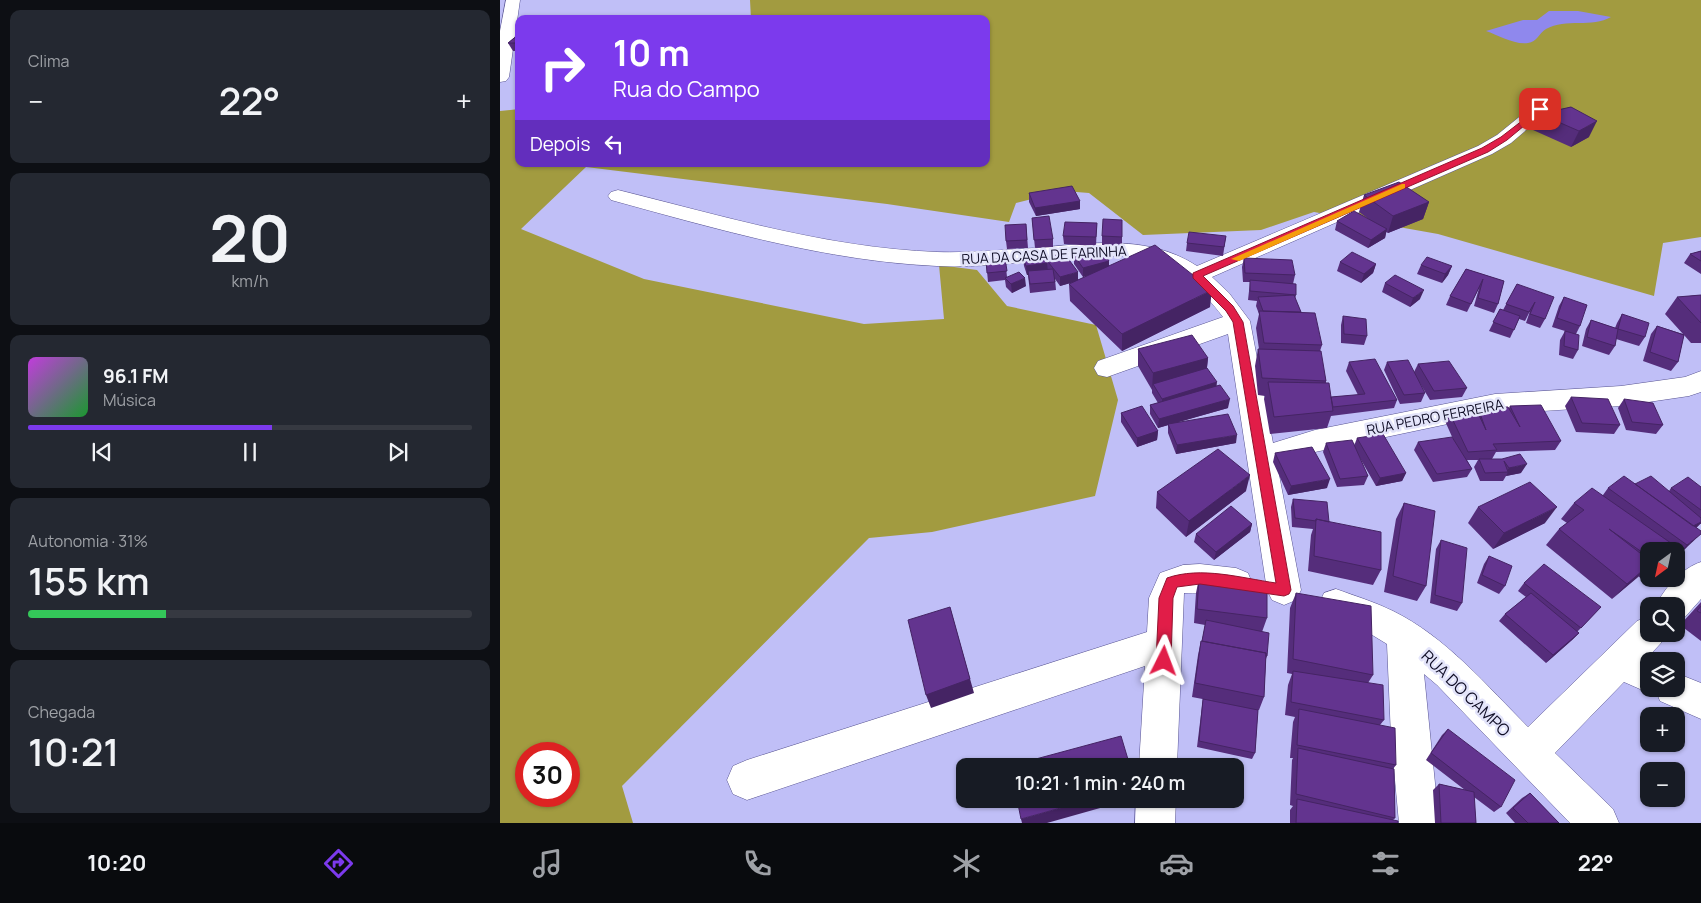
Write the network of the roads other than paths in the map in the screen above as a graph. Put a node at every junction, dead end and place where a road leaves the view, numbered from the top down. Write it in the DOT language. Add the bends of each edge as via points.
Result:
graph roads {
  1 [pos="513,0"];
  2 [pos="513,36"];
  3 [pos="500,78"];
  4 [pos="1540,109"];
  5 [pos="618,196"];
  6 [pos="1196,276"];
  7 [pos="1238,322"];
  8 [pos="1107,368"];
  9 [pos="1701,381"];
  10 [pos="1260,458"];
  11 [pos="1701,576"];
  12 [pos="1284,590"];
  13 [pos="1681,597"];
  14 [pos="1404,636"];
  15 [pos="1645,642"];
  16 [pos="1165,643"];
  17 [pos="1635,668"];
  18 [pos="1685,694"];
  19 [pos="1701,701"];
  20 [pos="1528,754"];
  21 [pos="1158,758"];
  22 [pos="747,780"];
  23 [pos="1156,808"];
  24 [pos="1155,823"];
  25 [pos="1419,823"];
  26 [pos="1599,823"];
  1 -- 2 [label="street"];
  2 -- 3 [label="street"];
  4 -- 6 [label="street" via="1504,139 1485,150"];
  5 -- 6 [label="street, RUA DA CASA DE FARINHA" via="765,233 863,251 938,259 1115,249 1166,257"];
  6 -- 7 [label="street, RUA DA CASA DE FARINHA" via="1230,308"];
  7 -- 8 [label="street"];
  7 -- 10 [label="street, RUA DA CASA DE FARINHA"];
  9 -- 10 [label="street, RUA PEDRO FERREIRA" via="1689,386 1621,396 1495,404 1315,441"];
  10 -- 12 [label="street, RUA DA CASA DE FARINHA"];
  11 -- 13 [label="street"];
  12 -- 14 [label="street, RUA DO CAMPO" via="1328,601 1381,622"];
  12 -- 16 [label="street, RUA DO CAMPO" via="1200,578 1172,582 1166,598"];
  14 -- 20 [label="street, RUA DO CAMPO" via="1450,673"];
  14 -- 25 [label="street"];
  15 -- 17 [label="street"];
  16 -- 21 [label="street"];
  16 -- 22 [label="street"];
  17 -- 20 [label="street"];
  18 -- 19 [label="street"];
  20 -- 26 [label="street, RUA DO CAMPO"];
  23 -- 24 [label="street"];
}
